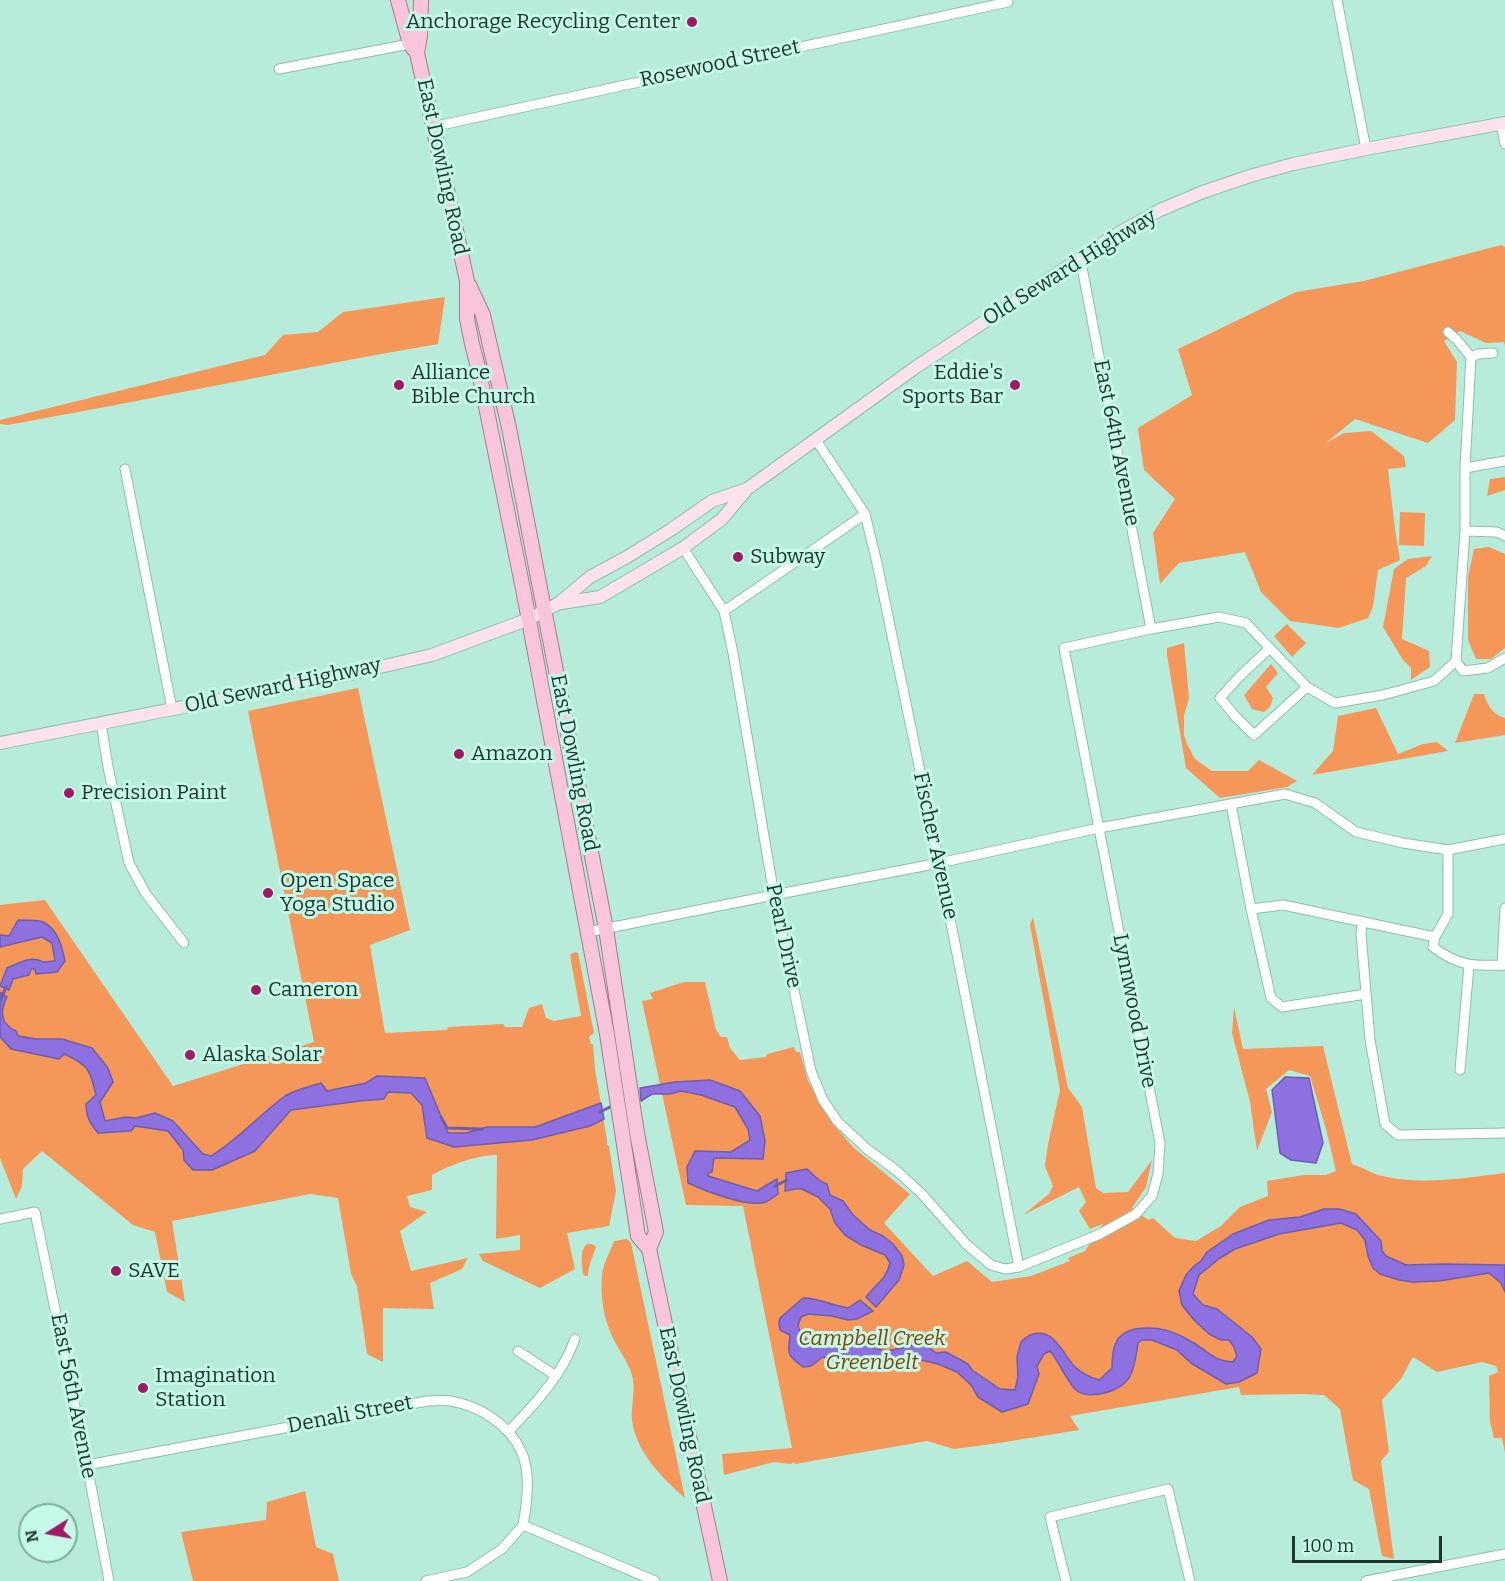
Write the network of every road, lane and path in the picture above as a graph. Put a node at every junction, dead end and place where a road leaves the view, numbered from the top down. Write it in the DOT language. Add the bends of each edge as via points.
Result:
graph roads {
  1 [pos="398,0"];
  2 [pos="421,0"];
  3 [pos="1337,0"];
  4 [pos="1008,2"];
  5 [pos="414,49"];
  6 [pos="279,69"];
  7 [pos="1503,124"];
  8 [pos="432,127"];
  9 [pos="1505,144"];
  10 [pos="1366,149"];
  11 [pos="1080,257"];
  12 [pos="467,281"];
  13 [pos="1448,332"];
  14 [pos="1493,353"];
  15 [pos="1471,357"];
  16 [pos="816,440"];
  17 [pos="1505,461"];
  18 [pos="1465,468"];
  19 [pos="124,469"];
  20 [pos="747,489"];
  21 [pos="865,514"];
  22 [pos="1465,531"];
  23 [pos="1505,536"];
  24 [pos="683,548"];
  25 [pos="559,603"];
  26 [pos="544,611"];
  27 [pos="724,611"];
  28 [pos="528,619"];
  29 [pos="1151,629"];
  30 [pos="1270,648"];
  31 [pos="1505,658"];
  32 [pos="1456,661"];
  33 [pos="1307,687"];
  34 [pos="172,709"];
  35 [pos="101,723"];
  36 [pos="0,743"];
  37 [pos="1231,804"];
  38 [pos="1099,828"];
  39 [pos="1505,839"];
  40 [pos="1448,850"];
  41 [pos="939,863"];
  42 [pos="774,895"];
  43 [pos="1505,908"];
  44 [pos="1251,909"];
  45 [pos="1362,922"];
  46 [pos="606,929"];
  47 [pos="588,932"];
  48 [pos="1435,937"];
  49 [pos="184,943"];
  50 [pos="1469,965"];
  51 [pos="1503,965"];
  52 [pos="1366,994"];
  53 [pos="619,1062"];
  54 [pos="1460,1070"];
  55 [pos="1505,1133"];
  56 [pos="0,1219"];
  57 [pos="991,1265"];
  58 [pos="1019,1267"];
  59 [pos="574,1339"];
  60 [pos="518,1351"];
  61 [pos="556,1376"];
  62 [pos="509,1431"];
  63 [pos="87,1465"];
  64 [pos="523,1525"];
  65 [pos="1505,1554"];
  66 [pos="108,1581"];
  67 [pos="426,1581"];
  68 [pos="655,1581"];
  69 [pos="720,1581"];
  70 [pos="1066,1581"];
  71 [pos="1190,1581"];
  72 [pos="1366,1581"];
  1 -- 5 [label="main road, East Dowling Road"];
  2 -- 5 [label="main road, East Dowling Road" via="420,35"];
  3 -- 10 [label="street"];
  4 -- 8 [label="street, Rosewood Street"];
  5 -- 6 [label="street"];
  5 -- 8 [label="main road, East Dowling Road"];
  7 -- 9 [label="street"];
  7 -- 10 [label="main road, Old Seward Highway"];
  8 -- 12 [label="main road, East Dowling Road"];
  10 -- 11 [label="main road, Old Seward Highway" via="1293,164 1203,192 1160,210"];
  11 -- 16 [label="main road, Old Seward Highway" via="916,367"];
  11 -- 29 [label="street, East 64th Avenue"];
  12 -- 26 [label="main road, East Dowling Road" via="483,315"];
  12 -- 28 [label="main road, East Dowling Road" via="467,319"];
  13 -- 15 [label="street"];
  14 -- 15 [label="street"];
  15 -- 18 [label="street"];
  16 -- 20 [label="main road, Old Seward Highway"];
  16 -- 21 [label="street, Fischer Avenue"];
  17 -- 18 [label="street"];
  18 -- 22 [label="street"];
  19 -- 34 [label="street"];
  20 -- 24 [label="main road, Old Seward Highway" via="722,519"];
  20 -- 25 [label="main road, Old Seward Highway" via="712,501 590,577"];
  21 -- 27 [label="street"];
  21 -- 41 [label="street, Fischer Avenue"];
  22 -- 23 [label="street"];
  22 -- 32 [label="street"];
  24 -- 25 [label="main road, Old Seward Highway" via="600,597"];
  24 -- 27 [label="street, Pearl Drive"];
  25 -- 26 [label="main road, Old Seward Highway"];
  26 -- 28 [label="main road, Old Seward Highway"];
  26 -- 46 [label="main road, East Dowling Road"];
  27 -- 42 [label="street, Pearl Drive"];
  28 -- 34 [label="main road, Old Seward Highway" via="432,655"];
  28 -- 47 [label="main road, East Dowling Road"];
  29 -- 30 [label="street" via="1219,617 1246,623"];
  29 -- 38 [label="street, Lynnwood Drive" via="1064,648"];
  30 -- 33 [label="street"];
  30 -- 33 [label="street" via="1220,698 1235,716 1254,735"];
  31 -- 32 [label="street" via="1488,668 1464,671"];
  32 -- 33 [label="street" via="1434,681 1383,695 1335,703"];
  34 -- 35 [label="main road, Old Seward Highway"];
  35 -- 36 [label="main road, Old Seward Highway"];
  35 -- 49 [label="street" via="129,863 146,894"];
  37 -- 38 [label="street"];
  37 -- 40 [label="street" via="1285,794 1315,803 1356,832"];
  37 -- 44 [label="street"];
  38 -- 41 [label="street"];
  38 -- 58 [label="street, Lynnwood Drive" via="1160,1143 1158,1174 1152,1196 1136,1214 1100,1234"];
  39 -- 40 [label="street"];
  40 -- 48 [label="street" via="1448,914"];
  41 -- 42 [label="street"];
  41 -- 58 [label="street, Fischer Avenue"];
  42 -- 46 [label="street"];
  42 -- 57 [label="street, Pearl Drive" via="811,1071 823,1100 838,1122 922,1194 966,1245"];
  43 -- 51 [label="street"];
  44 -- 45 [label="street" via="1283,905"];
  44 -- 52 [label="street" via="1270,998 1282,1007"];
  45 -- 48 [label="street"];
  45 -- 52 [label="street"];
  46 -- 47 [label="street"];
  46 -- 53 [label="main road, East Dowling Road"];
  47 -- 53 [label="main road, East Dowling Road"];
  48 -- 50 [label="street" via="1433,947 1448,958"];
  50 -- 51 [label="street"];
  50 -- 54 [label="street"];
  52 -- 55 [label="street" via="1385,1124 1398,1135"];
  53 -- 69 [label="main road, East Dowling Road" via="631,1136 638,1236 649,1250"];
  56 -- 63 [label="street, East 56th Avenue" via="35,1212"];
  57 -- 58 [label="street, Lynnwood Drive"];
  59 -- 61 [label="street"];
  60 -- 61 [label="street"];
  61 -- 62 [label="street"];
  62 -- 63 [label="street, Denali Street" via="470,1406 427,1401"];
  62 -- 64 [label="street, Denali Street" via="522,1452 526,1473 528,1499"];
  63 -- 66 [label="street, East 56th Avenue"];
  64 -- 67 [label="street" via="502,1549 467,1572"];
  64 -- 68 [label="street"];
  65 -- 72 [label="street"];
  70 -- 71 [label="street" via="1050,1517 1168,1489"];
}
